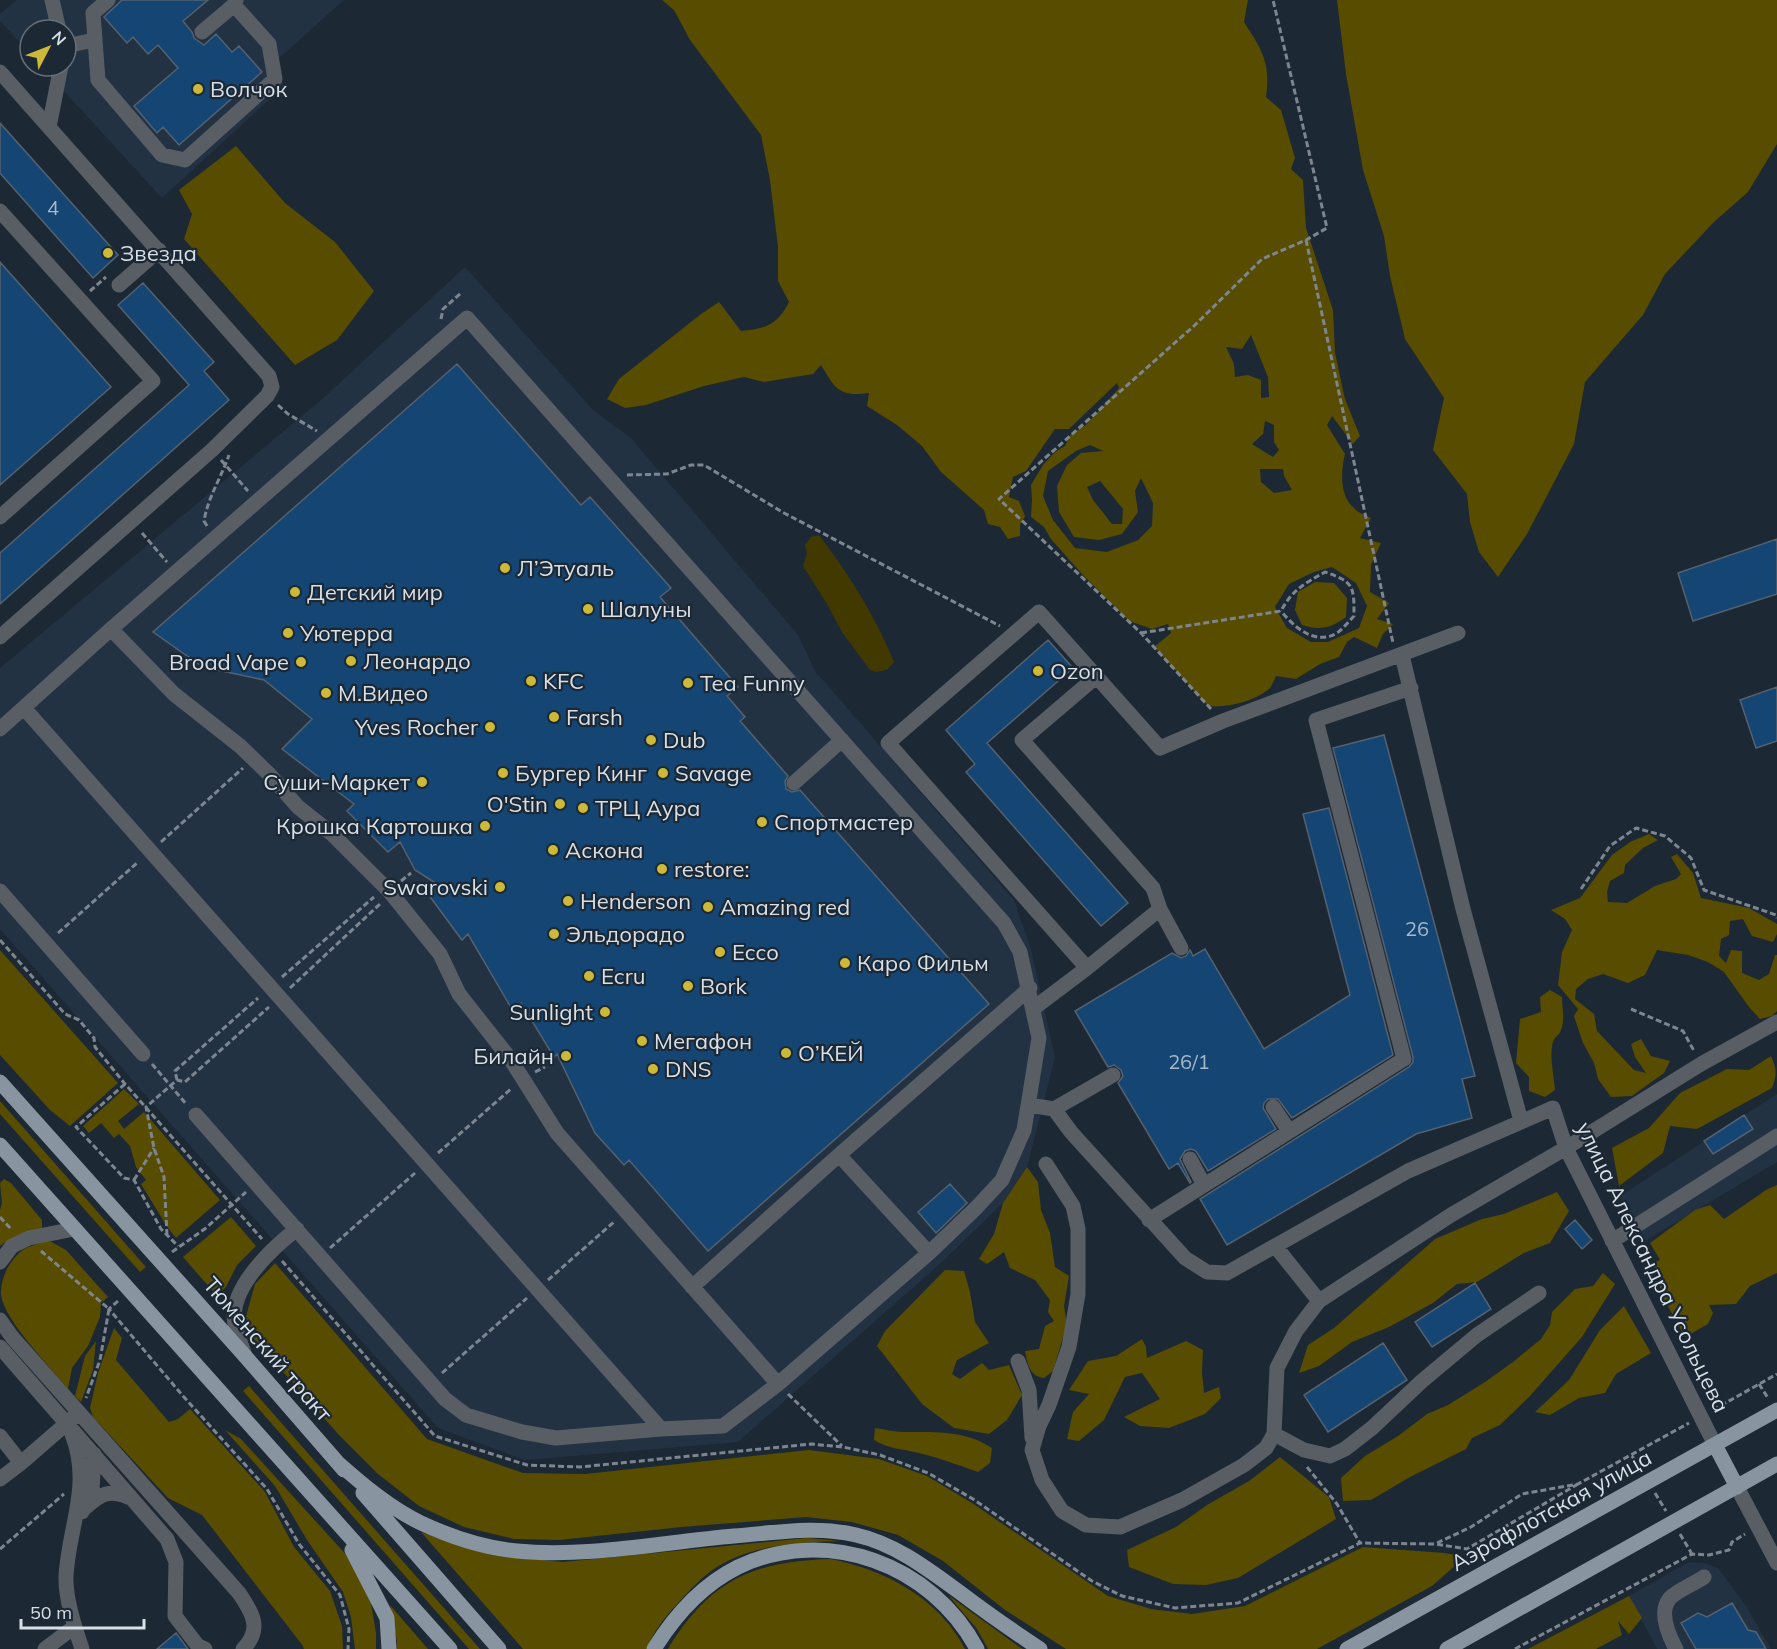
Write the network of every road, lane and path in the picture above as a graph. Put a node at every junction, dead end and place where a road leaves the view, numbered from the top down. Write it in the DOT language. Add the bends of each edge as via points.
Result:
graph roads {
  1 [pos="52,0"];
  2 [pos="108,0"];
  3 [pos="1273,0"];
  4 [pos="235,2"];
  5 [pos="56,18"];
  6 [pos="202,32"];
  7 [pos="94,40"];
  8 [pos="78,43"];
  9 [pos="0,72"];
  10 [pos="58,78"];
  11 [pos="49,127"];
  12 [pos="0,211"];
  13 [pos="1306,240"];
  14 [pos="159,250"];
  15 [pos="104,279"];
  16 [pos="99,284"];
  17 [pos="119,285"];
  18 [pos="267,396"];
  19 [pos="317,431"];
  20 [pos="232,447"];
  21 [pos="220,460"];
  22 [pos="226,465"];
  23 [pos="607,475"];
  24 [pos="257,502"];
  25 [pos="0,518"];
  26 [pos="140,531"];
  27 [pos="215,538"];
  28 [pos="176,572"];
  29 [pos="1281,611"];
  30 [pos="111,629"];
  31 [pos="1141,633"];
  32 [pos="1458,633"];
  33 [pos="1014,634"];
  34 [pos="0,637"];
  35 [pos="1399,656"];
  36 [pos="1097,676"];
  37 [pos="1411,688"];
  38 [pos="24,708"];
  39 [pos="1223,721"];
  40 [pos="0,729"];
  41 [pos="842,740"];
  42 [pos="794,783"];
  43 [pos="1581,889"];
  44 [pos="0,891"];
  45 [pos="1160,909"];
  46 [pos="1777,918"];
  47 [pos="1181,948"];
  48 [pos="1087,968"];
  49 [pos="1030,988"];
  50 [pos="1034,1008"];
  51 [pos="1631,1009"];
  52 [pos="1777,1022"];
  53 [pos="143,1054"];
  54 [pos="1701,1064"];
  55 [pos="1113,1075"];
  56 [pos="177,1080"];
  57 [pos="0,1082"];
  58 [pos="125,1084"];
  59 [pos="171,1086"];
  60 [pos="1029,1105"];
  61 [pos="1273,1107"];
  62 [pos="1054,1109"];
  63 [pos="196,1115"];
  64 [pos="1521,1121"];
  65 [pos="1289,1131"];
  66 [pos="1777,1136"];
  67 [pos="0,1145"];
  68 [pos="154,1148"];
  69 [pos="1566,1148"];
  70 [pos="839,1155"];
  71 [pos="1190,1159"];
  72 [pos="1046,1164"];
  73 [pos="134,1180"];
  74 [pos="1204,1185"];
  75 [pos="0,1218"];
  76 [pos="1149,1220"];
  77 [pos="74,1229"];
  78 [pos="297,1229"];
  79 [pos="167,1235"];
  80 [pos="24,1240"];
  81 [pos="1612,1241"];
  82 [pos="178,1246"];
  83 [pos="1276,1247"];
  84 [pos="929,1253"];
  85 [pos="0,1262"];
  86 [pos="692,1287"];
  87 [pos="1539,1293"];
  88 [pos="1319,1301"];
  89 [pos="0,1320"];
  90 [pos="0,1347"];
  91 [pos="245,1356"];
  92 [pos="1018,1361"];
  93 [pos="1777,1374"];
  94 [pos="778,1384"];
  95 [pos="1777,1410"];
  96 [pos="1701,1417"];
  97 [pos="73,1418"];
  98 [pos="661,1429"];
  99 [pos="1275,1434"];
  100 [pos="0,1436"];
  101 [pos="1715,1445"];
  102 [pos="843,1447"];
  103 [pos="1032,1450"];
  104 [pos="1632,1456"];
  105 [pos="94,1457"];
  106 [pos="337,1462"];
  107 [pos="21,1463"];
  108 [pos="1304,1464"];
  109 [pos="1777,1464"];
  110 [pos="0,1479"];
  111 [pos="1648,1481"];
  112 [pos="1737,1487"];
  113 [pos="68,1491"];
  114 [pos="128,1497"];
  115 [pos="83,1509"];
  116 [pos="1673,1523"];
  117 [pos="1758,1526"];
  118 [pos="341,1529"];
  119 [pos="1360,1543"];
  120 [pos="1435,1544"];
  121 [pos="1773,1544"];
  122 [pos="69,1545"];
  123 [pos="0,1549"];
  124 [pos="1692,1554"];
  125 [pos="1777,1563"];
  126 [pos="1704,1577"];
  127 [pos="74,1627"];
  128 [pos="45,1649"];
  129 [pos="82,1649"];
  130 [pos="205,1649"];
  131 [pos="245,1649"];
  132 [pos="389,1649"];
  133 [pos="450,1649"];
  134 [pos="499,1649"];
  135 [pos="654,1649"];
  136 [pos="977,1649"];
  137 [pos="1040,1649"];
  138 [pos="1347,1649"];
  139 [pos="1447,1649"];
  140 [pos="1515,1649"];
  141 [pos="1676,1649"];
  1 -- 5 [label="street"];
  2 -- 7 [label="street" via="93,13"];
  3 -- 13 [label="path" via="1327,228"];
  4 -- 6 [label="street"];
  4 -- 7 [label="street" via="269,44 274,79 185,160 162,155 98,80"];
  7 -- 8 [label="street"];
  9 -- 11 [label="street"];
  10 -- 11 [label="street"];
  11 -- 14 [label="street"];
  12 -- 25 [label="street" via="153,381"];
  13 -- 31 [label="path" via="1262,259 1195,325 999,499"];
  13 -- 35 [label="path"];
  14 -- 17 [label="street"];
  14 -- 18 [label="street" via="269,376 272,387"];
  15 -- 16 [label="path"];
  18 -- 19 [label="path"];
  18 -- 34 [label="street" via="212,450"];
  20 -- 22 [label="path"];
  21 -- 22 [label="path"];
  22 -- 24 [label="path"];
  22 -- 27 [label="path" via="214,487 204,521"];
  23 -- 24 [label="street" via="468,318"];
  23 -- 33 [label="path" via="667,474 691,465 704,465 784,513"];
  23 -- 41 [label="street"];
  24 -- 27 [label="street"];
  26 -- 28 [label="path"];
  27 -- 28 [label="street"];
  28 -- 30 [label="street"];
  29 -- 29 [label="path" via="1289,596 1324,572 1345,579 1354,594 1354,616 1337,633 1317,638 1293,626"];
  29 -- 31 [label="path"];
  30 -- 38 [label="street"];
  30 -- 86 [label="street" via="174,694 240,746 298,807 331,833 390,892 440,954 459,994 511,1060 557,1133"];
  31 -- 39 [label="path"];
  32 -- 35 [label="street"];
  33 -- 36 [label="street" via="1039,612"];
  33 -- 48 [label="street" via="888,743"];
  35 -- 37 [label="street"];
  35 -- 39 [label="street"];
  36 -- 39 [label="street" via="1160,748"];
  36 -- 45 [label="street" via="1022,740 1153,888"];
  37 -- 64 [label="street" via="1463,909"];
  37 -- 65 [label="street" via="1316,720 1404,1059"];
  38 -- 40 [label="street"];
  38 -- 98 [label="street"];
  41 -- 42 [label="street"];
  41 -- 49 [label="street" via="1004,923 1020,952"];
  43 -- 46 [label="path" via="1610,846 1636,828 1665,836 1691,858 1704,890"];
  44 -- 53 [label="street"];
  45 -- 47 [label="street"];
  45 -- 48 [label="street"];
  48 -- 50 [label="street"];
  49 -- 50 [label="street"];
  49 -- 70 [label="street"];
  50 -- 60 [label="street" via="1039,1038"];
  51 -- 54 [label="path" via="1683,1032"];
  52 -- 54 [label="street"];
  53 -- 59 [label="path"];
  54 -- 69 [label="street"];
  55 -- 62 [label="street"];
  56 -- 59 [label="path"];
  57 -- 91 [label="main road, Тюменский тракт"];
  58 -- 73 [label="path" via="76,1127 124,1178"];
  59 -- 63 [label="path"];
  59 -- 68 [label="path" via="146,1107"];
  60 -- 62 [label="street"];
  60 -- 84 [label="street" via="1024,1130 1002,1180"];
  61 -- 65 [label="street"];
  62 -- 76 [label="street"];
  63 -- 78 [label="street"];
  64 -- 69 [label="street, улица Александра Усольцева" via="1553,1107"];
  64 -- 83 [label="street" via="1408,1171"];
  65 -- 74 [label="street"];
  66 -- 81 [label="street"];
  67 -- 77 [label="main road"];
  68 -- 73 [label="path"];
  68 -- 79 [label="path" via="164,1177"];
  69 -- 81 [label="street, улица Александра Усольцева"];
  69 -- 88 [label="street" via="1451,1215"];
  70 -- 84 [label="street"];
  70 -- 86 [label="street"];
  71 -- 74 [label="street"];
  72 -- 103 [label="street" via="1073,1206 1078,1229 1078,1294 1068,1347"];
  73 -- 79 [label="path"];
  74 -- 76 [label="street"];
  75 -- 80 [label="path"];
  76 -- 83 [label="street" via="1185,1258 1208,1272 1227,1273"];
  77 -- 80 [label="street"];
  77 -- 118 [label="main road"];
  78 -- 91 [label="street" via="271,1249 248,1279 237,1302 234,1323"];
  78 -- 98 [label="street" via="445,1399 466,1415 556,1438"];
  79 -- 82 [label="path"];
  80 -- 85 [label="street" via="12,1246"];
  80 -- 97 [label="path" via="47,1255 109,1310 100,1360"];
  81 -- 96 [label="street, улица Александра Усольцева"];
  83 -- 88 [label="street"];
  84 -- 94 [label="street"];
  86 -- 94 [label="street"];
  87 -- 99 [label="street" via="1477,1335 1345,1449 1330,1456 1304,1450"];
  88 -- 99 [label="street" via="1296,1331 1277,1368"];
  89 -- 97 [label="street"];
  90 -- 97 [label="street"];
  91 -- 106 [label="main road, Тюменский тракт"];
  92 -- 103 [label="street" via="1029,1390"];
  93 -- 96 [label="path"];
  94 -- 98 [label="street" via="723,1426"];
  94 -- 102 [label="path"];
  95 -- 101 [label="main road, Аэрофлотская улица"];
  96 -- 101 [label="street, улица Александра Усольцева"];
  96 -- 104 [label="path"];
  97 -- 105 [label="street"];
  97 -- 107 [label="street"];
  97 -- 122 [label="street" via="81,1474"];
  97 -- 131 [label="street" via="239,1593 254,1615 253,1635"];
  99 -- 103 [label="street" via="1266,1448 1244,1465 1182,1500 1120,1527 1086,1525 1062,1511 1042,1480"];
  100 -- 107 [label="street"];
  101 -- 111 [label="main road, Аэрофлотская улица"];
  101 -- 112 [label="main road"];
  104 -- 111 [label="path"];
  104 -- 120 [label="path" via="1578,1484 1522,1494 1471,1527"];
  105 -- 114 [label="street"];
  105 -- 115 [label="street" via="92,1491"];
  106 -- 134 [label="main road, Тюменский тракт"];
  106 -- 137 [label="main road" via="374,1494 420,1522 475,1543 516,1551 575,1551 793,1530 858,1535 912,1559"];
  107 -- 110 [label="street"];
  108 -- 119 [label="path" via="1337,1504"];
  109 -- 112 [label="main road"];
  111 -- 116 [label="path"];
  111 -- 138 [label="main road, Аэрофлотская улица"];
  112 -- 116 [label="main road"];
  112 -- 117 [label="street"];
  113 -- 123 [label="path"];
  114 -- 115 [label="street" via="116,1491 100,1496"];
  114 -- 130 [label="street" via="167,1539 176,1562 175,1616 198,1646"];
  115 -- 122 [label="street"];
  116 -- 124 [label="path"];
  116 -- 139 [label="main road"];
  117 -- 121 [label="street"];
  117 -- 124 [label="path" via="1732,1542 1729,1550"];
  118 -- 132 [label="main road" via="387,1618"];
  118 -- 133 [label="main road"];
  121 -- 125 [label="street"];
  122 -- 127 [label="street" via="66,1580"];
  124 -- 140 [label="path"];
  126 -- 141 [label="street" via="1669,1599 1664,1614"];
  127 -- 128 [label="street"];
  127 -- 129 [label="street"];
  135 -- 136 [label="main road" via="685,1607 726,1574 752,1562 801,1550 881,1561 912,1578 957,1618"];
}
